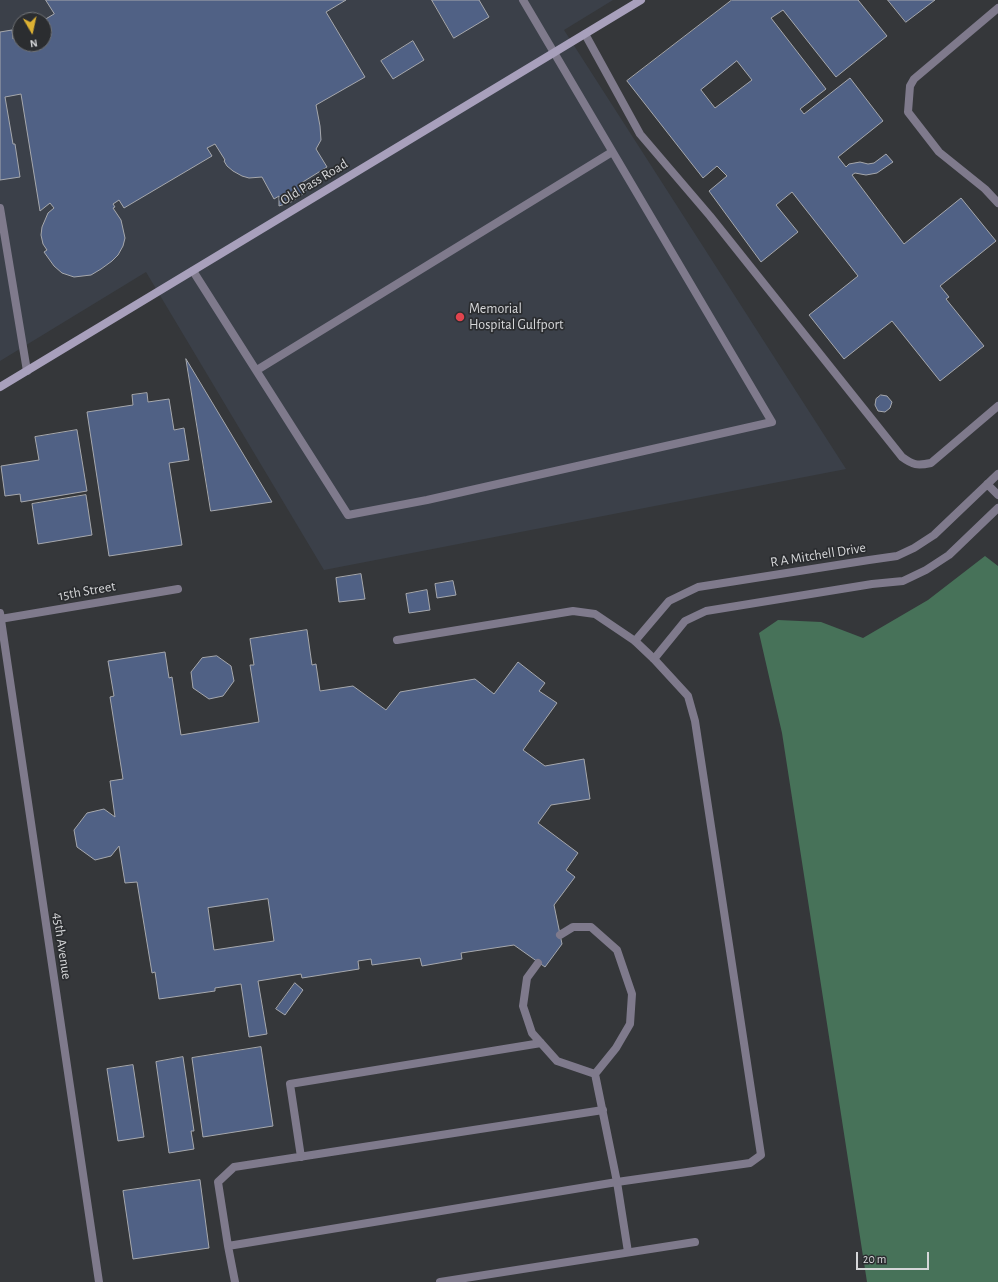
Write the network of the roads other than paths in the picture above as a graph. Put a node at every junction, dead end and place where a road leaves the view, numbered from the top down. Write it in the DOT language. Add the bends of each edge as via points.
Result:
graph roads {
  1 [pos="523,0"];
  2 [pos="642,0"];
  3 [pos="998,8"];
  4 [pos="585,34"];
  5 [pos="554,53"];
  6 [pos="612,152"];
  7 [pos="998,202"];
  8 [pos="0,208"];
  9 [pos="193,271"];
  10 [pos="256,370"];
  11 [pos="28,371"];
  12 [pos="0,387"];
  13 [pos="998,406"];
  14 [pos="998,474"];
  15 [pos="987,484"];
  16 [pos="998,495"];
  17 [pos="998,508"];
  18 [pos="178,589"];
  19 [pos="0,617"];
  20 [pos="397,640"];
  21 [pos="635,641"];
  22 [pos="654,659"];
  23 [pos="560,935"];
  24 [pos="538,963"];
  25 [pos="541,1043"];
  26 [pos="595,1074"];
  27 [pos="602,1110"];
  28 [pos="301,1157"];
  29 [pos="617,1182"];
  30 [pos="694,1242"];
  31 [pos="228,1246"];
  32 [pos="628,1252"];
  33 [pos="98,1282"];
  34 [pos="235,1282"];
  35 [pos="440,1282"];
  1 -- 5 [label="street"];
  2 -- 4 [label="main road, Old Pass Road"];
  3 -- 7 [label="street" via="914,79 910,86 908,112 939,152"];
  4 -- 5 [label="main road, Old Pass Road"];
  4 -- 13 [label="street" via="640,134 710,216 902,457 911,464 920,466 931,463"];
  5 -- 6 [label="street"];
  5 -- 9 [label="main road, Old Pass Road"];
  6 -- 10 [label="street"];
  6 -- 10 [label="street" via="772,422 427,500 348,515"];
  8 -- 11 [label="street"];
  9 -- 10 [label="street"];
  9 -- 11 [label="main road, Old Pass Road"];
  11 -- 12 [label="main road, Old Pass Road"];
  14 -- 15 [label="street, R A Mitchell Drive"];
  15 -- 16 [label="street"];
  15 -- 21 [label="street, R A Mitchell Drive" via="934,535 897,556 698,587 669,601"];
  17 -- 22 [label="street" via="950,555 903,581 706,611 685,621"];
  18 -- 19 [label="street, 15th Street"];
  19 -- 33 [label="street, 45th Avenue"];
  20 -- 21 [label="street" via="573,611 595,614"];
  21 -- 22 [label="street"];
  22 -- 29 [label="street" via="688,696 695,721 761,1155 750,1163"];
  23 -- 26 [label="street" via="573,927 592,927 617,950 632,994 630,1024 616,1048"];
  24 -- 25 [label="street" via="527,978 523,1006 532,1033"];
  25 -- 26 [label="street" via="557,1061"];
  25 -- 28 [label="street" via="290,1084"];
  26 -- 27 [label="street"];
  27 -- 28 [label="street"];
  27 -- 29 [label="street"];
  28 -- 31 [label="street" via="234,1167 218,1182"];
  29 -- 31 [label="street"];
  29 -- 32 [label="street"];
  30 -- 32 [label="street"];
  31 -- 34 [label="street"];
  32 -- 35 [label="street"];
}
